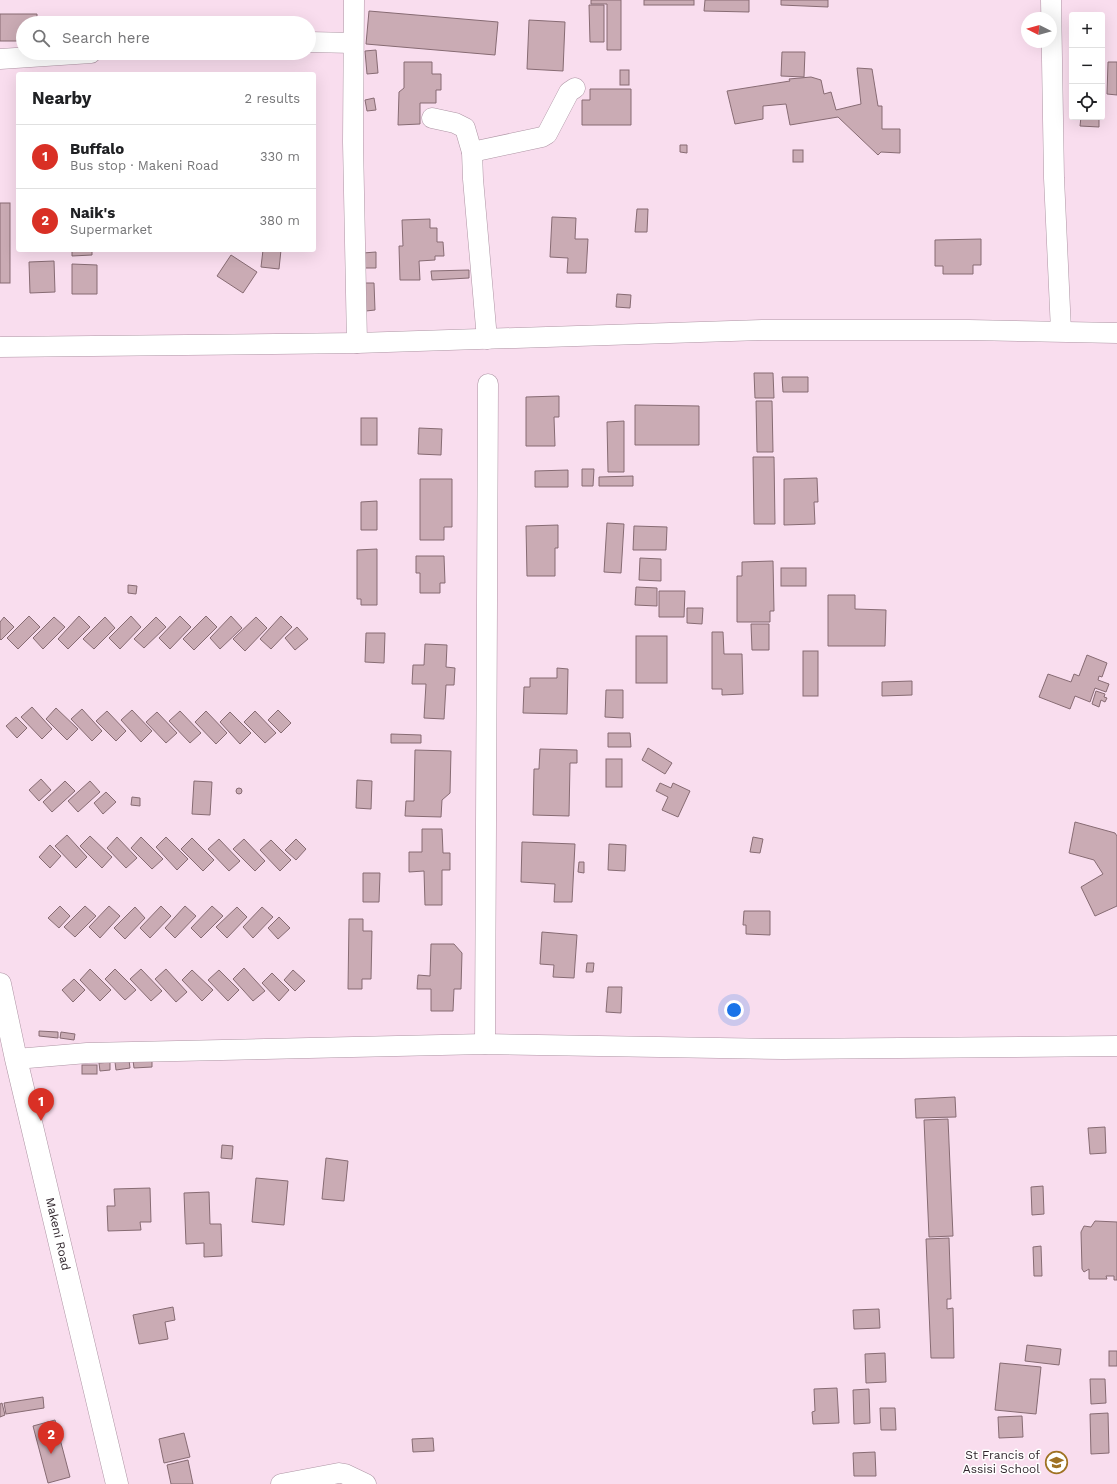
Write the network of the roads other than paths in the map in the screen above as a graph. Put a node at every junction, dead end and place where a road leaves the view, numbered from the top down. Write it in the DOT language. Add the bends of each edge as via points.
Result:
graph roads {
  1 [pos="354,0"];
  2 [pos="1051,0"];
  3 [pos="316,42"];
  4 [pos="353,43"];
  5 [pos="16,58"];
  6 [pos="0,59"];
  7 [pos="575,88"];
  8 [pos="432,118"];
  9 [pos="472,152"];
  10 [pos="1061,331"];
  11 [pos="1117,332"];
  12 [pos="487,339"];
  13 [pos="357,343"];
  14 [pos="0,347"];
  15 [pos="488,384"];
  16 [pos="0,984"];
  17 [pos="485,1044"];
  18 [pos="1117,1046"];
  19 [pos="16,1059"];
  20 [pos="117,1484"];
  21 [pos="281,1484"];
  22 [pos="366,1484"];
  1 -- 4 [label="street"];
  2 -- 10 [label="street" via="1054,178"];
  3 -- 4 [label="street"];
  4 -- 13 [label="street"];
  5 -- 6 [label="street"];
  7 -- 9 [label="street" via="569,92 547,134"];
  8 -- 9 [label="street" via="465,128"];
  9 -- 12 [label="street"];
  10 -- 11 [label="street"];
  10 -- 12 [label="street" via="762,330"];
  12 -- 13 [label="street"];
  13 -- 14 [label="street"];
  15 -- 17 [label="street"];
  16 -- 19 [label="main road, Makeni Road"];
  17 -- 18 [label="street" via="783,1048"];
  17 -- 19 [label="street" via="87,1053"];
  19 -- 20 [label="main road, Makeni Road"];
  21 -- 22 [label="street" via="339,1473"];
}
